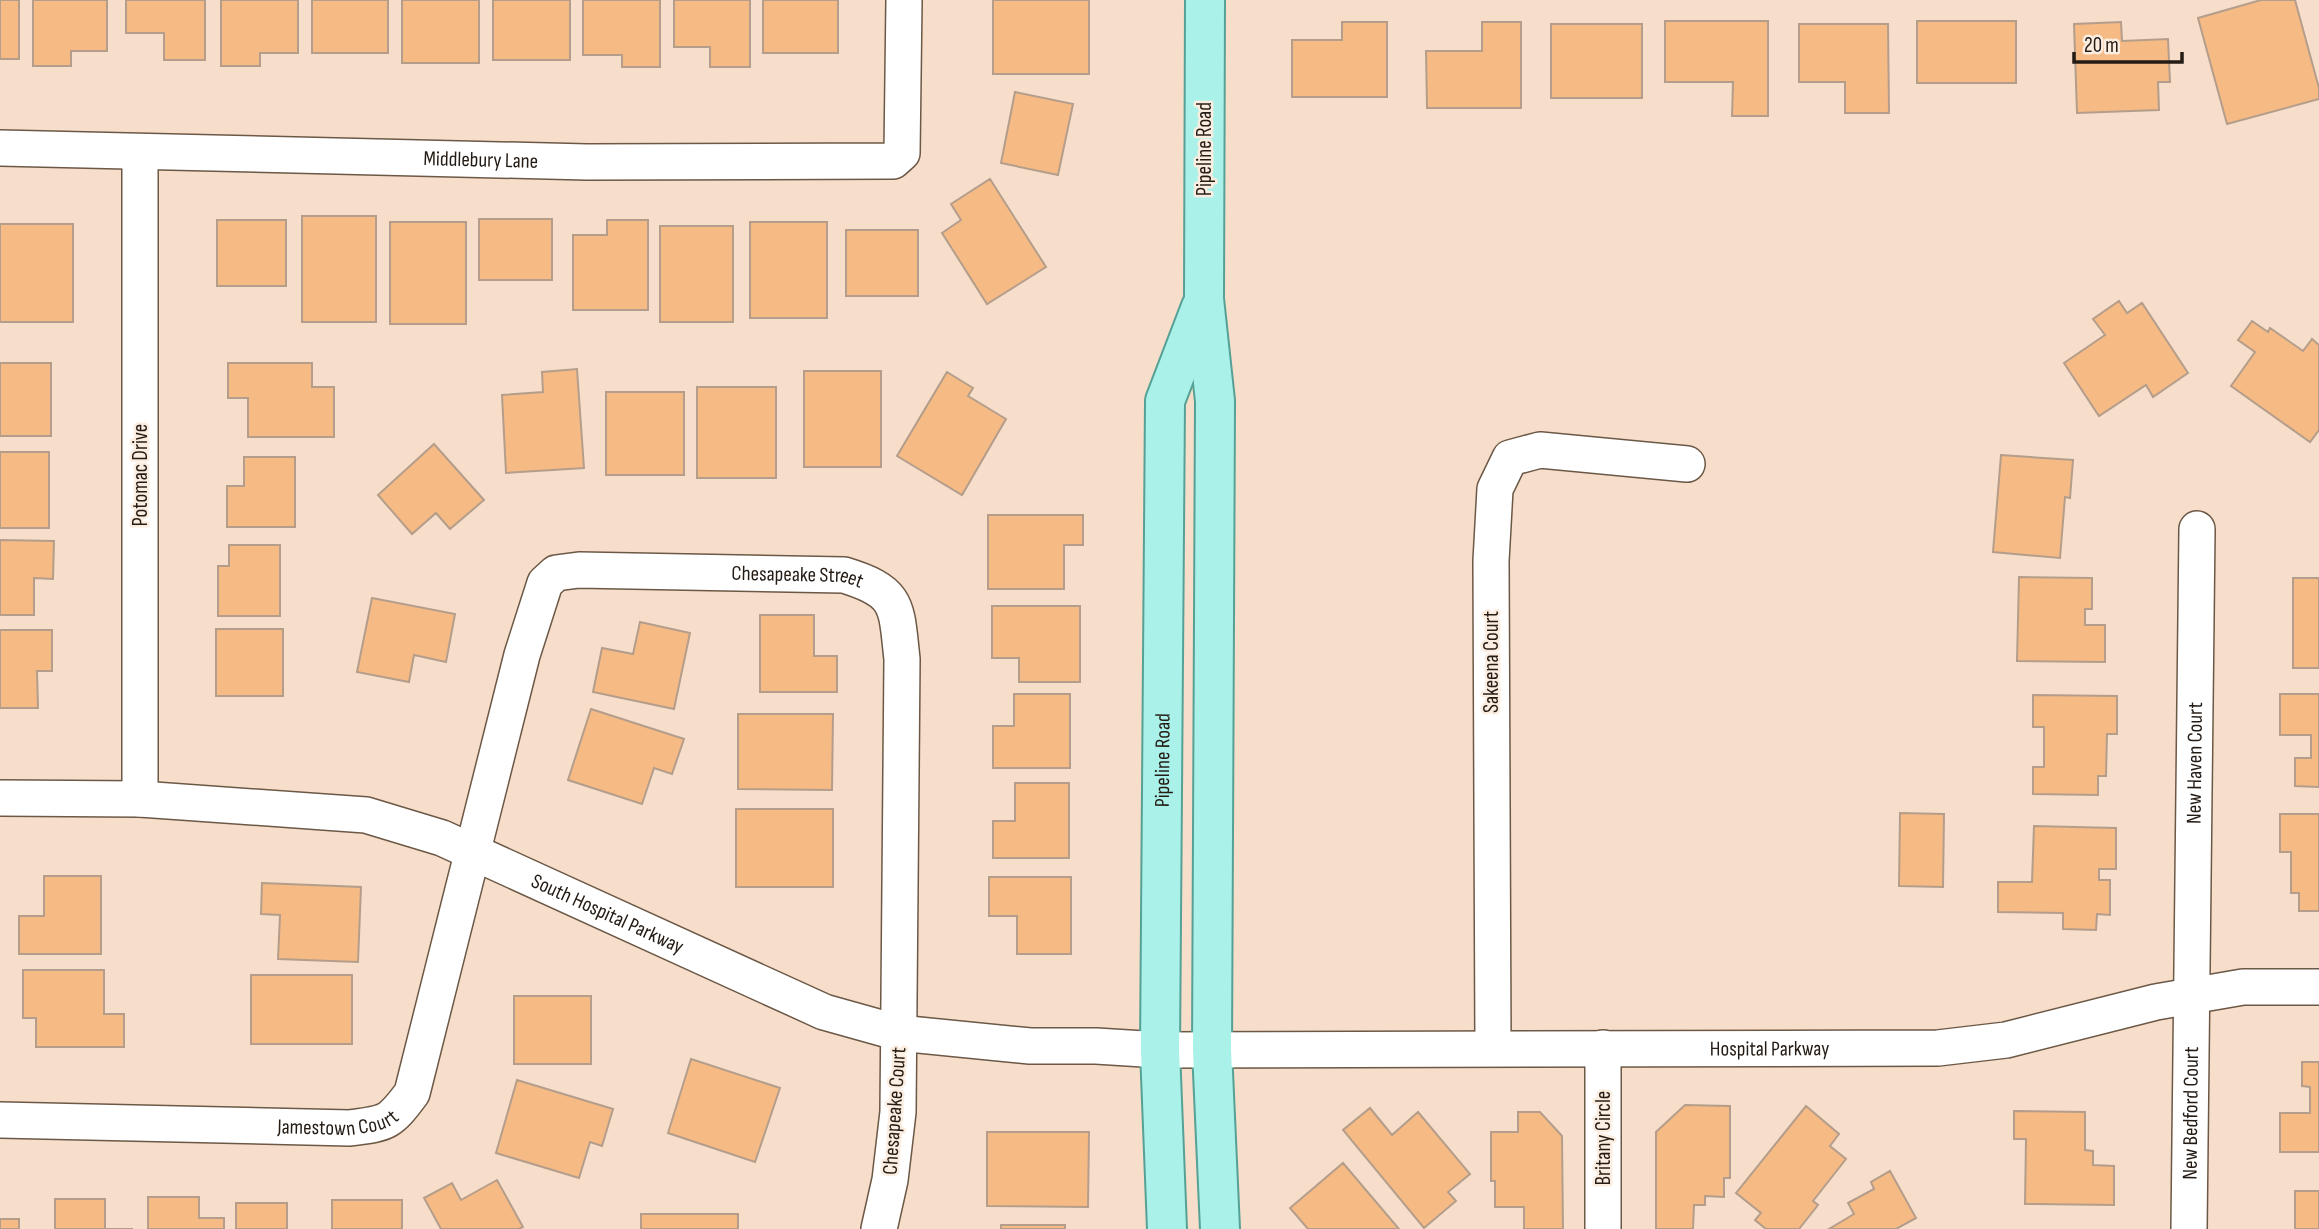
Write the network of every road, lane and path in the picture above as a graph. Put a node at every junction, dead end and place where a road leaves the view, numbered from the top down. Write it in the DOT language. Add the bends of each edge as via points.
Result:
graph roads {
  1 [pos="904,0"];
  2 [pos="1205,0"];
  3 [pos="0,148"];
  4 [pos="140,152"];
  5 [pos="1204,299"];
  6 [pos="1687,464"];
  7 [pos="2196,529"];
  8 [pos="0,797"];
  9 [pos="140,799"];
  10 [pos="473,852"];
  11 [pos="2319,987"];
  12 [pos="2191,997"];
  13 [pos="899,1033"];
  14 [pos="1493,1048"];
  15 [pos="1603,1048"];
  16 [pos="1212,1049"];
  17 [pos="1160,1050"];
  18 [pos="0,1120"];
  19 [pos="879,1229"];
  20 [pos="1167,1229"];
  21 [pos="1220,1229"];
  22 [pos="1603,1229"];
  23 [pos="2189,1229"];
  1 -- 4 [label="street, Middlebury Lane" via="902,153 893,161 587,162"];
  2 -- 5 [label="main road, Pipeline Road"];
  3 -- 4 [label="street, Middlebury Lane"];
  4 -- 9 [label="street, Potomac Drive"];
  5 -- 16 [label="main road, Pipeline Road" via="1215,401"];
  5 -- 17 [label="main road, Pipeline Road" via="1165,401"];
  6 -- 14 [label="street, Sakeena Court" via="1541,450 1510,458 1495,488 1491,561"];
  7 -- 12 [label="street, New Haven Court"];
  8 -- 9 [label="street, South Hospital Parkway"];
  9 -- 10 [label="street, South Hospital Parkway" via="366,815"];
  10 -- 13 [label="street, South Hospital Parkway" via="824,1012"];
  10 -- 13 [label="street, Chesapeake Street" via="522,655 545,583 556,573 844,575 871,583 887,596 896,612 902,659"];
  10 -- 18 [label="street, Jamestown Court" via="412,1093 396,1116 384,1123 350,1128"];
  11 -- 12 [label="street, Hospital Parkway" via="2243,987"];
  12 -- 15 [label="street, Hospital Parkway" via="2006,1040 1938,1048"];
  12 -- 23 [label="street, New Bedford Court"];
  13 -- 17 [label="street, South Hospital Parkway" via="1030,1046"];
  13 -- 19 [label="street, Chesapeake Court" via="898,1112"];
  14 -- 15 [label="street, Hospital Parkway"];
  14 -- 16 [label="street, Hospital Parkway"];
  15 -- 22 [label="street, Britany Circle"];
  16 -- 17 [label="street, South Hospital Parkway"];
  16 -- 21 [label="main road, Pipeline Road"];
  17 -- 20 [label="main road, Pipeline Road"];
}
